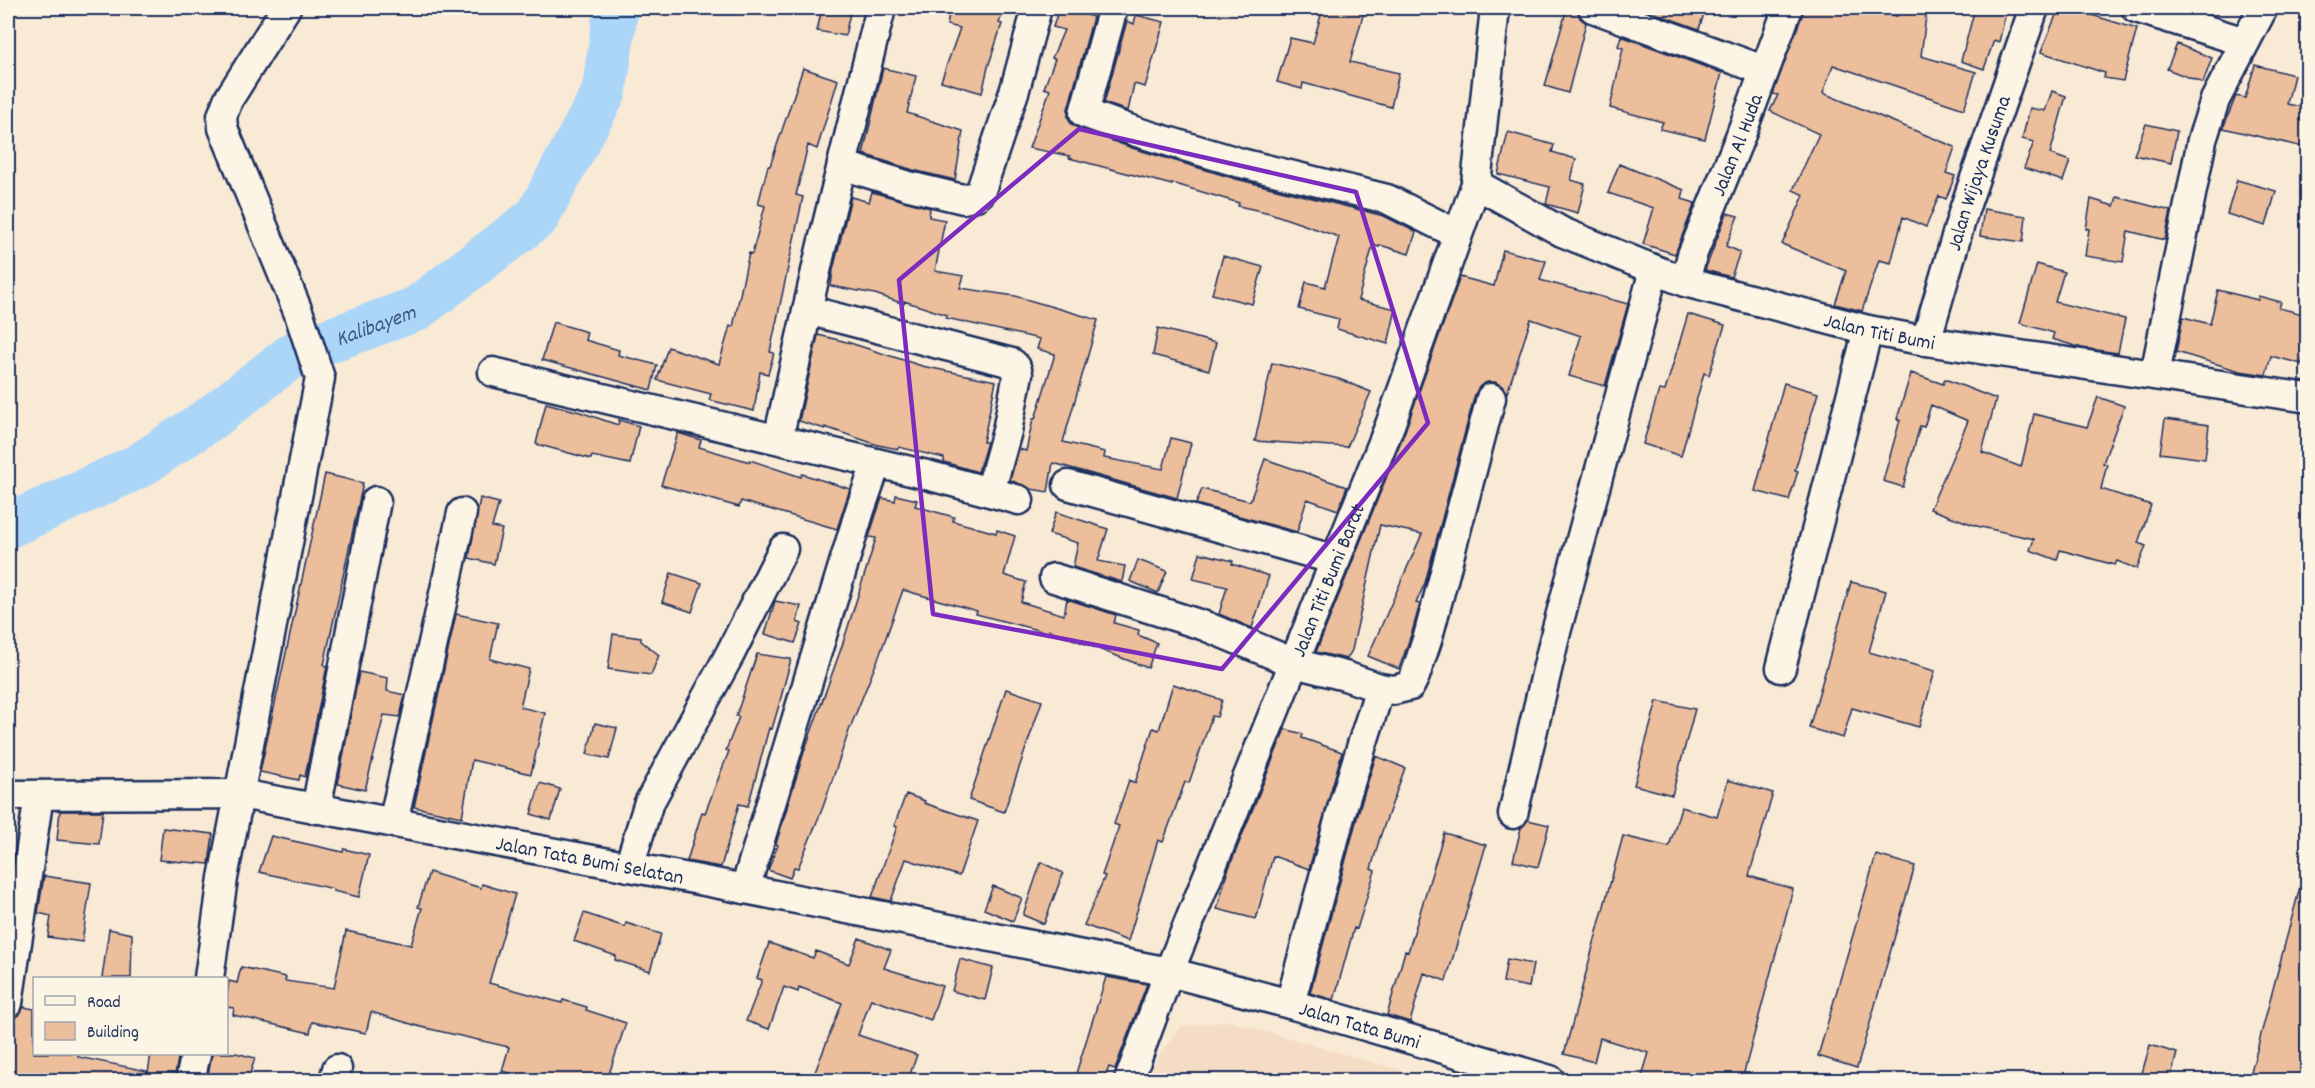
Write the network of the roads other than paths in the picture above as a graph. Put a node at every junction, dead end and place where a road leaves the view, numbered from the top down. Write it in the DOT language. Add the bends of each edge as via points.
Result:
graph roads {
  1 [pos="286,8"];
  2 [pos="881,8"];
  3 [pos="1037,8"];
  4 [pos="1113,8"];
  5 [pos="1495,8"];
  6 [pos="1593,8"];
  7 [pos="1788,8"];
  8 [pos="2034,8"];
  9 [pos="2136,8"];
  10 [pos="2264,8"];
  11 [pos="2245,42"];
  12 [pos="1763,70"];
  13 [pos="842,165"];
  14 [pos="1476,184"];
  15 [pos="1457,234"];
  16 [pos="1654,270"];
  17 [pos="1685,282"];
  18 [pos="807,310"];
  19 [pos="1868,330"];
  20 [pos="1926,341"];
  21 [pos="493,372"];
  22 [pos="2155,374"];
  23 [pos="1491,398"];
  24 [pos="2307,398"];
  25 [pos="778,439"];
  26 [pos="876,464"];
  27 [pos="1068,485"];
  28 [pos="990,492"];
  29 [pos="1019,500"];
  30 [pos="376,501"];
  31 [pos="462,513"];
  32 [pos="783,549"];
  33 [pos="1336,560"];
  34 [pos="1054,578"];
  35 [pos="1294,663"];
  36 [pos="1781,668"];
  37 [pos="1380,688"];
  38 [pos="240,794"];
  39 [pos="8,795"];
  40 [pos="39,795"];
  41 [pos="316,809"];
  42 [pos="1513,814"];
  43 [pos="393,823"];
  44 [pos="629,867"];
  45 [pos="745,889"];
  46 [pos="1169,972"];
  47 [pos="209,977"];
  48 [pos="18,989"];
  49 [pos="1290,1004"];
  50 [pos="196,1055"];
  51 [pos="190,1080"];
  52 [pos="1129,1080"];
  53 [pos="1550,1080"];
  1 -- 38 [label="street" via="222,116 231,150 299,314 320,378"];
  2 -- 13 [label="street"];
  3 -- 13 [label="street" via="980,193 963,199"];
  4 -- 15 [label="street" via="1084,113 1241,163 1388,199"];
  5 -- 14 [label="street, Jalan Titi Bumi Barat"];
  6 -- 12 [label="street"];
  7 -- 12 [label="street, Jalan Al Huda"];
  8 -- 20 [label="street, Jalan Wijaya Kusuma" via="1964,210"];
  9 -- 11 [label="street"];
  10 -- 11 [label="street"];
  11 -- 22 [label="street" via="2215,100 2202,140"];
  12 -- 17 [label="street, Jalan Al Huda"];
  13 -- 18 [label="street"];
  14 -- 15 [label="street, Jalan Titi Bumi Barat"];
  14 -- 16 [label="street, Jalan Titi Bumi" via="1562,231"];
  15 -- 33 [label="street, Jalan Titi Bumi Barat" via="1390,424"];
  16 -- 17 [label="street, Jalan Titi Bumi"];
  16 -- 42 [label="street" via="1556,632"];
  17 -- 19 [label="street, Jalan Titi Bumi"];
  18 -- 25 [label="street"];
  18 -- 28 [label="street" via="1012,363 1018,374"];
  19 -- 20 [label="street, Jalan Titi Bumi"];
  19 -- 36 [label="street"];
  20 -- 22 [label="street, Jalan Titi Bumi"];
  21 -- 25 [label="street"];
  22 -- 24 [label="street, Jalan Titi Bumi"];
  23 -- 37 [label="street" via="1416,676 1410,686"];
  25 -- 26 [label="street"];
  26 -- 28 [label="street"];
  26 -- 45 [label="street"];
  27 -- 33 [label="street"];
  28 -- 29 [label="street"];
  30 -- 41 [label="street"];
  31 -- 43 [label="street"];
  32 -- 44 [label="street" via="648,805"];
  33 -- 35 [label="street, Jalan Titi Bumi Barat"];
  34 -- 35 [label="street" via="1205,626"];
  35 -- 37 [label="street"];
  35 -- 46 [label="street, Jalan Titi Bumi Barat"];
  37 -- 49 [label="street" via="1344,802"];
  38 -- 40 [label="street, Jalan Tata Bumi Selatan"];
  38 -- 41 [label="street, Jalan Tata Bumi Selatan"];
  38 -- 47 [label="street"];
  39 -- 40 [label="street, Jalan Tata Bumi Selatan"];
  40 -- 48 [label="street"];
  41 -- 43 [label="street, Jalan Tata Bumi Selatan"];
  43 -- 44 [label="street, Jalan Tata Bumi Selatan"];
  44 -- 45 [label="street, Jalan Tata Bumi Selatan"];
  45 -- 46 [label="street, Jalan Tata Bumi Selatan"];
  46 -- 49 [label="street, Jalan Tata Bumi"];
  46 -- 52 [label="street, Jalan Titi Bumi Barat"];
  49 -- 53 [label="street, Jalan Tata Bumi"];
  50 -- 51 [label="street"];
}
